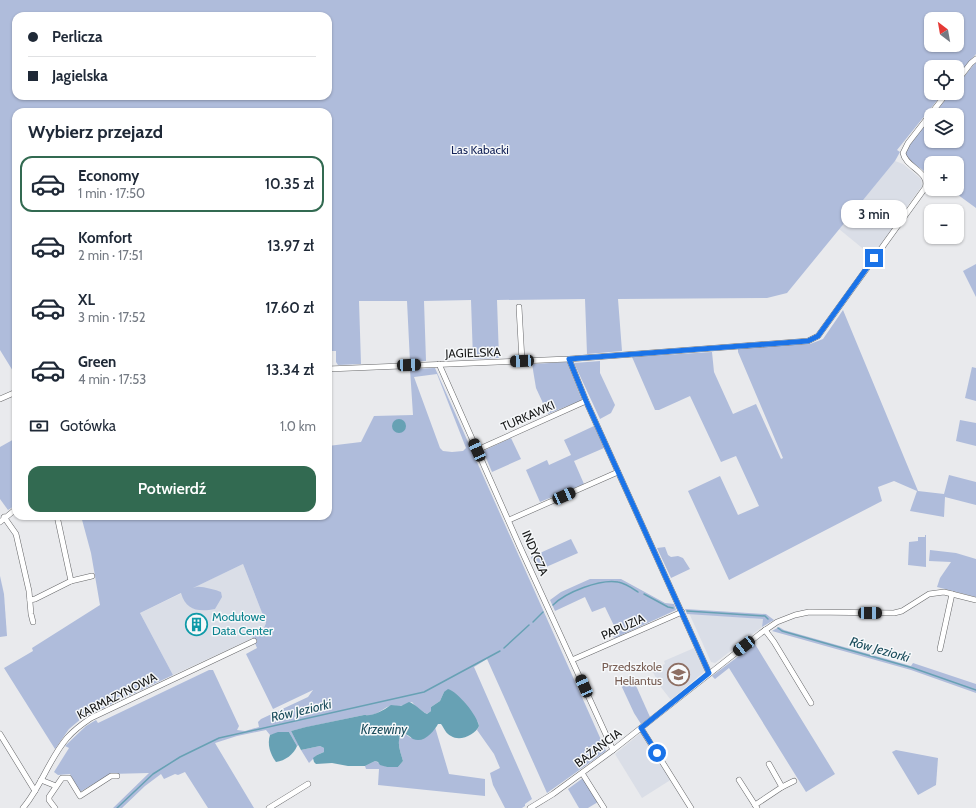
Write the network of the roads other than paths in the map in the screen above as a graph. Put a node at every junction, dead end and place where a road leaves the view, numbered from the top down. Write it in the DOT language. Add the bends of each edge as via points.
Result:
graph roads {
  1 [pos="976,59"];
  2 [pos="964,72"];
  3 [pos="942,100"];
  4 [pos="519,306"];
  5 [pos="569,359"];
  6 [pos="522,361"];
  7 [pos="439,364"];
  8 [pos="332,369"];
  9 [pos="12,394"];
  10 [pos="0,399"];
  11 [pos="586,401"];
  12 [pos="477,450"];
  13 [pos="618,472"];
  14 [pos="12,512"];
  15 [pos="2,520"];
  16 [pos="58,520"];
  17 [pos="509,520"];
  18 [pos="92,576"];
  19 [pos="71,581"];
  20 [pos="952,597"];
  21 [pos="30,600"];
  22 [pos="976,600"];
  23 [pos="682,612"];
  24 [pos="33,622"];
  25 [pos="765,630"];
  26 [pos="254,641"];
  27 [pos="940,649"];
  28 [pos="572,660"];
  29 [pos="709,673"];
  30 [pos="811,703"];
  31 [pos="641,728"];
  32 [pos="0,734"];
  33 [pos="613,750"];
  34 [pos="769,764"];
  35 [pos="582,773"];
  36 [pos="117,776"];
  37 [pos="41,780"];
  38 [pos="739,780"];
  39 [pos="794,781"];
  40 [pos="308,784"];
  41 [pos="56,786"];
  42 [pos="782,787"];
  43 [pos="35,791"];
  44 [pos="756,806"];
  45 [pos="23,808"];
  46 [pos="55,808"];
  47 [pos="269,808"];
  48 [pos="530,808"];
  49 [pos="604,808"];
  50 [pos="691,808"];
  1 -- 2 [label="street"];
  3 -- 5 [label="street, JAGIELSKA" via="903,153 906,161 924,177 927,183 925,188 818,336 808,341"];
  4 -- 6 [label="street"];
  5 -- 6 [label="street, JAGIELSKA"];
  5 -- 11 [label="street"];
  6 -- 7 [label="street, JAGIELSKA"];
  7 -- 8 [label="street, JAGIELSKA"];
  7 -- 12 [label="street, INDYCZA"];
  9 -- 10 [label="street"];
  11 -- 12 [label="street, TURKAWKI"];
  11 -- 13 [label="street"];
  12 -- 17 [label="street, INDYCZA"];
  13 -- 17 [label="street"];
  13 -- 23 [label="street"];
  14 -- 15 [label="street"];
  15 -- 21 [label="street" via="16,534"];
  16 -- 19 [label="street"];
  17 -- 28 [label="street, INDYCZA"];
  18 -- 19 [label="street"];
  19 -- 21 [label="street"];
  20 -- 22 [label="street, BAŻANCIA"];
  20 -- 25 [label="street, BAŻANCIA" via="944,592 929,594 902,611 894,613 810,612 795,615"];
  20 -- 27 [label="street"];
  21 -- 24 [label="street"];
  23 -- 28 [label="street, PAPUZIA"];
  23 -- 29 [label="street"];
  25 -- 29 [label="street, BAŻANCIA"];
  25 -- 30 [label="street"];
  26 -- 37 [label="street, KARMAZYNOWA" via="83,723 66,738"];
  28 -- 33 [label="street, INDYCZA"];
  29 -- 31 [label="street, BAŻANCIA"];
  31 -- 33 [label="street, BAŻANCIA"];
  31 -- 50 [label="street"];
  32 -- 43 [label="street"];
  33 -- 35 [label="street, BAŻANCIA"];
  34 -- 42 [label="street"];
  35 -- 48 [label="street, BAŻANCIA"];
  35 -- 49 [label="street"];
  36 -- 41 [label="street" via="111,776 80,796 67,777 60,779"];
  37 -- 41 [label="street"];
  37 -- 43 [label="street, KARMAZYNOWA"];
  38 -- 44 [label="street"];
  39 -- 42 [label="street"];
  40 -- 47 [label="street"];
  41 -- 46 [label="street" via="49,798"];
  42 -- 44 [label="street"];
  43 -- 45 [label="street, KARMAZYNOWA"];
}
